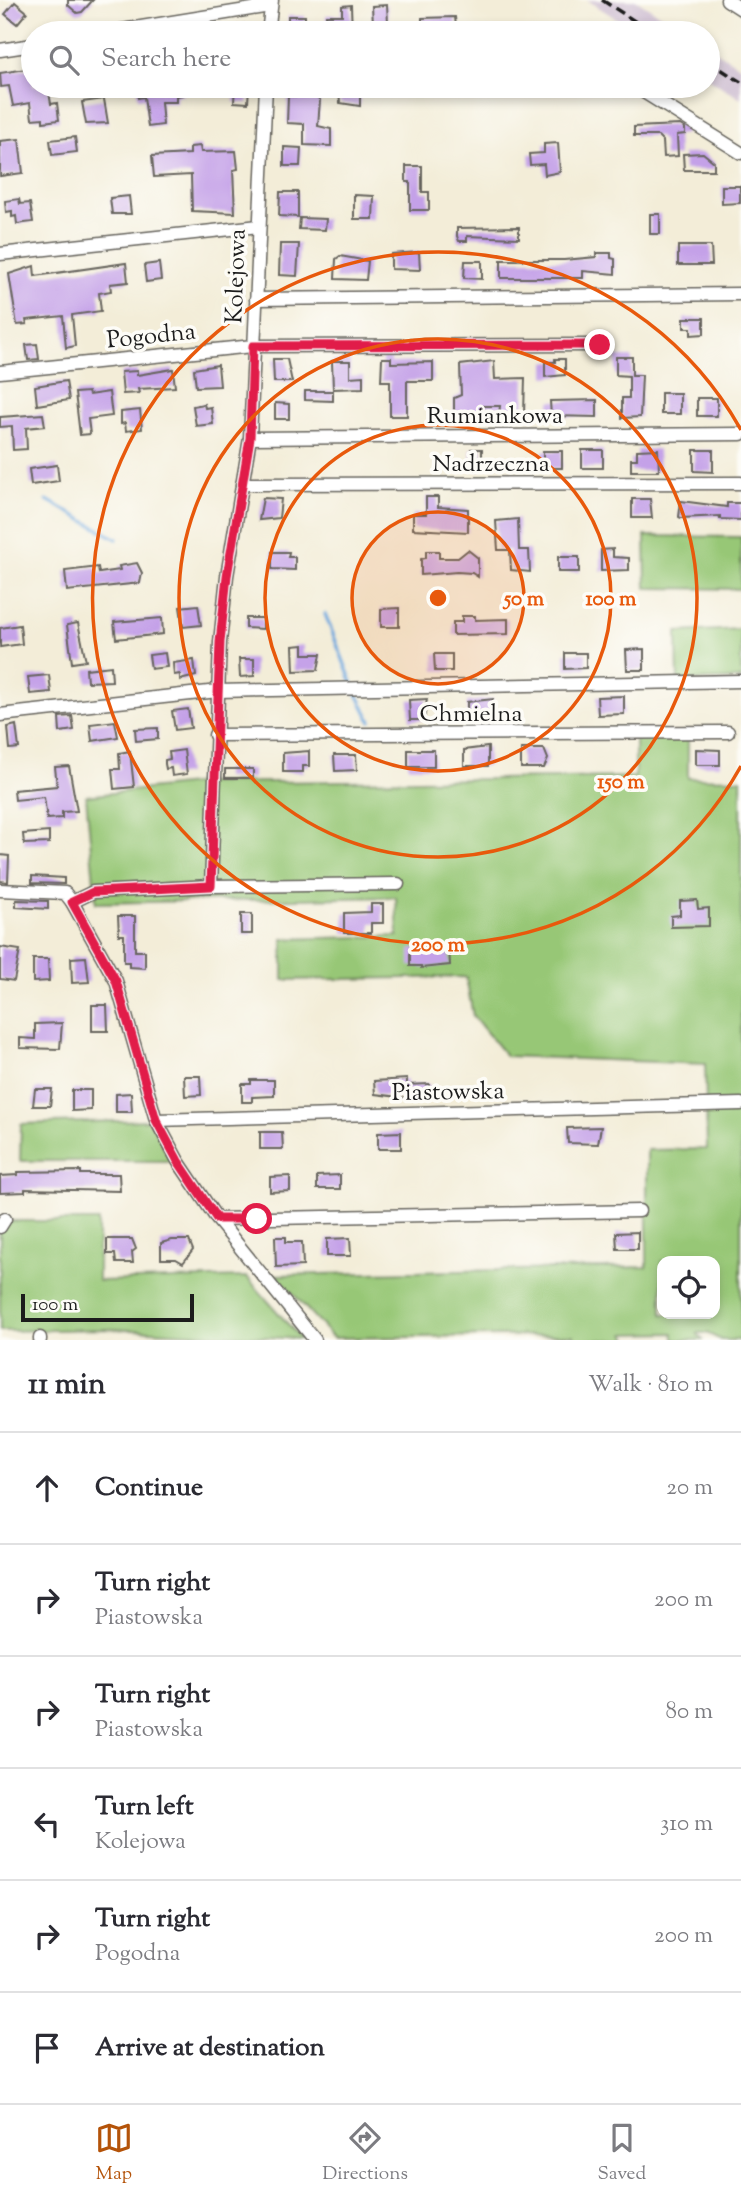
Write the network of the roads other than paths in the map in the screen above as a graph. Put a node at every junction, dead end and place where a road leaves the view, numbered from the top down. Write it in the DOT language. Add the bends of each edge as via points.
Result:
graph roads {
  1 [pos="727,0"];
  2 [pos="271,3"];
  3 [pos="741,9"];
  4 [pos="171,21"];
  5 [pos="269,21"];
  6 [pos="21,47"];
  7 [pos="0,50"];
  8 [pos="265,98"];
  9 [pos="653,98"];
  10 [pos="741,153"];
  11 [pos="258,226"];
  12 [pos="0,254"];
  13 [pos="741,294"];
  14 [pos="256,299"];
  15 [pos="600,345"];
  16 [pos="253,346"];
  17 [pos="0,372"];
  18 [pos="741,434"];
  19 [pos="250,438"];
  20 [pos="741,483"];
  21 [pos="242,484"];
  22 [pos="741,681"];
  23 [pos="218,691"];
  24 [pos="0,715"];
  25 [pos="728,732"];
  26 [pos="215,735"];
  27 [pos="398,884"];
  28 [pos="211,886"];
  29 [pos="0,890"];
  30 [pos="72,902"];
  31 [pos="741,1104"];
  32 [pos="156,1120"];
  33 [pos="639,1211"];
  34 [pos="217,1219"];
  35 [pos="315,1340"];
  1 -- 3 [label="street"];
  2 -- 4 [label="street"];
  2 -- 5 [label="street"];
  6 -- 7 [label="street"];
  8 -- 11 [label="street, Kolejowa"];
  9 -- 10 [label="street"];
  11 -- 12 [label="street"];
  11 -- 14 [label="street, Kolejowa"];
  13 -- 14 [label="street"];
  14 -- 16 [label="street, Kolejowa"];
  15 -- 16 [label="street, Pogodna"];
  16 -- 17 [label="street, Pogodna"];
  16 -- 19 [label="street, Kolejowa"];
  18 -- 19 [label="street, Rumiankowa"];
  19 -- 21 [label="street, Kolejowa"];
  20 -- 21 [label="street, Nadrzeczna"];
  21 -- 23 [label="street, Kolejowa" via="227,576"];
  22 -- 23 [label="street"];
  23 -- 24 [label="street"];
  23 -- 26 [label="street, Kolejowa"];
  25 -- 26 [label="street, Chmielna"];
  26 -- 28 [label="street, Kolejowa"];
  27 -- 28 [label="street"];
  28 -- 30 [label="street" via="93,892"];
  29 -- 30 [label="street" via="65,892"];
  30 -- 32 [label="street" via="116,981"];
  31 -- 32 [label="street, Piastowska"];
  32 -- 34 [label="street"];
  33 -- 34 [label="street"];
  34 -- 35 [label="street"];
}
